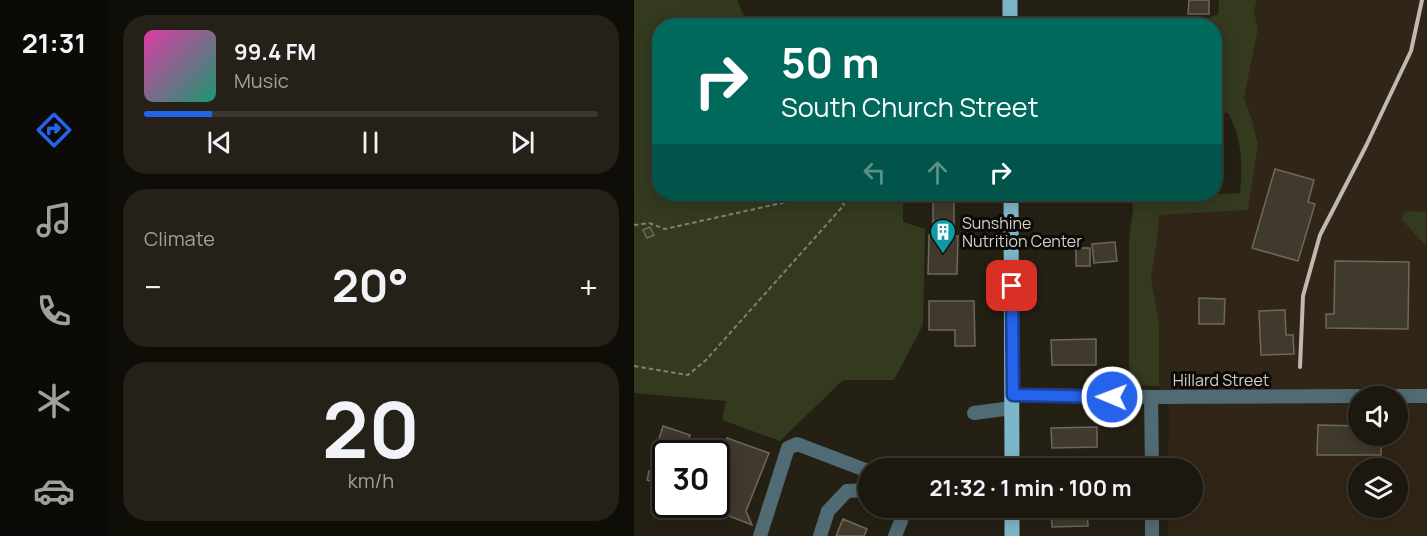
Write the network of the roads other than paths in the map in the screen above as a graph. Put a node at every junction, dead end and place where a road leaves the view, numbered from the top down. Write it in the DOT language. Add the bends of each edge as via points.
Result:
graph roads {
  1 [pos="1010,0"];
  2 [pos="1010,18"];
  3 [pos="1011,201"];
  4 [pos="1348,396"];
  5 [pos="1408,396"];
  6 [pos="1426,396"];
  7 [pos="1151,397"];
  8 [pos="1012,401"];
  9 [pos="974,413"];
  10 [pos="1012,458"];
  11 [pos="1152,458"];
  12 [pos="858,467"];
  13 [pos="858,490"];
  14 [pos="901,518"];
  15 [pos="1012,518"];
  16 [pos="1152,518"];
  17 [pos="760,536"];
  18 [pos="820,536"];
  19 [pos="895,536"];
  20 [pos="1012,536"];
  21 [pos="1152,536"];
  1 -- 2 [label="main road"];
  3 -- 8 [label="main road"];
  4 -- 7 [label="street, Hillard Street"];
  5 -- 6 [label="street"];
  7 -- 8 [label="street, Hillard Street"];
  7 -- 11 [label="street"];
  8 -- 9 [label="street, Hillard Street"];
  8 -- 10 [label="main road"];
  12 -- 17 [label="street" via="797,444 788,448"];
  13 -- 18 [label="street" via="847,491 828,511"];
  14 -- 19 [label="street"];
  15 -- 20 [label="main road"];
  16 -- 21 [label="street"];
}
